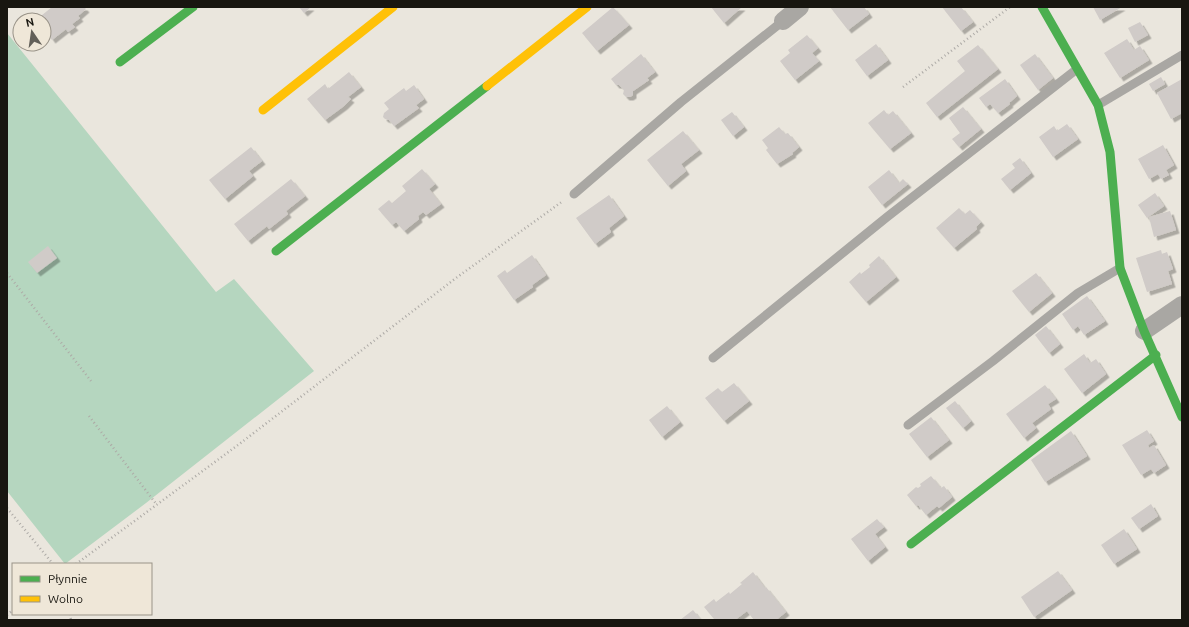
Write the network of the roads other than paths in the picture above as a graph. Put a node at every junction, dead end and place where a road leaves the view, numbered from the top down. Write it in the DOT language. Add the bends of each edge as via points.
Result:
graph roads {
  1 [pos="193,7"];
  2 [pos="393,7"];
  3 [pos="587,7"];
  4 [pos="800,7"];
  5 [pos="1042,7"];
  6 [pos="783,21"];
  7 [pos="1182,55"];
  8 [pos="120,62"];
  9 [pos="1078,69"];
  10 [pos="1098,105"];
  11 [pos="263,110"];
  12 [pos="574,194"];
  13 [pos="276,251"];
  14 [pos="1120,268"];
  15 [pos="1182,305"];
  16 [pos="1144,330"];
  17 [pos="1156,354"];
  18 [pos="714,358"];
  19 [pos="1182,417"];
  20 [pos="908,425"];
  21 [pos="911,544"];
  1 -- 8 [label="street"];
  2 -- 11 [label="street"];
  3 -- 13 [label="street"];
  4 -- 6 [label="street"];
  5 -- 9 [label="street"];
  6 -- 12 [label="lane" via="681,102"];
  7 -- 10 [label="lane"];
  9 -- 10 [label="street"];
  9 -- 18 [label="lane" via="888,217"];
  10 -- 14 [label="street" via="1110,152"];
  14 -- 16 [label="street"];
  14 -- 20 [label="lane" via="1078,293"];
  15 -- 16 [label="street"];
  16 -- 17 [label="street"];
  17 -- 19 [label="street"];
  17 -- 21 [label="street"];
}
